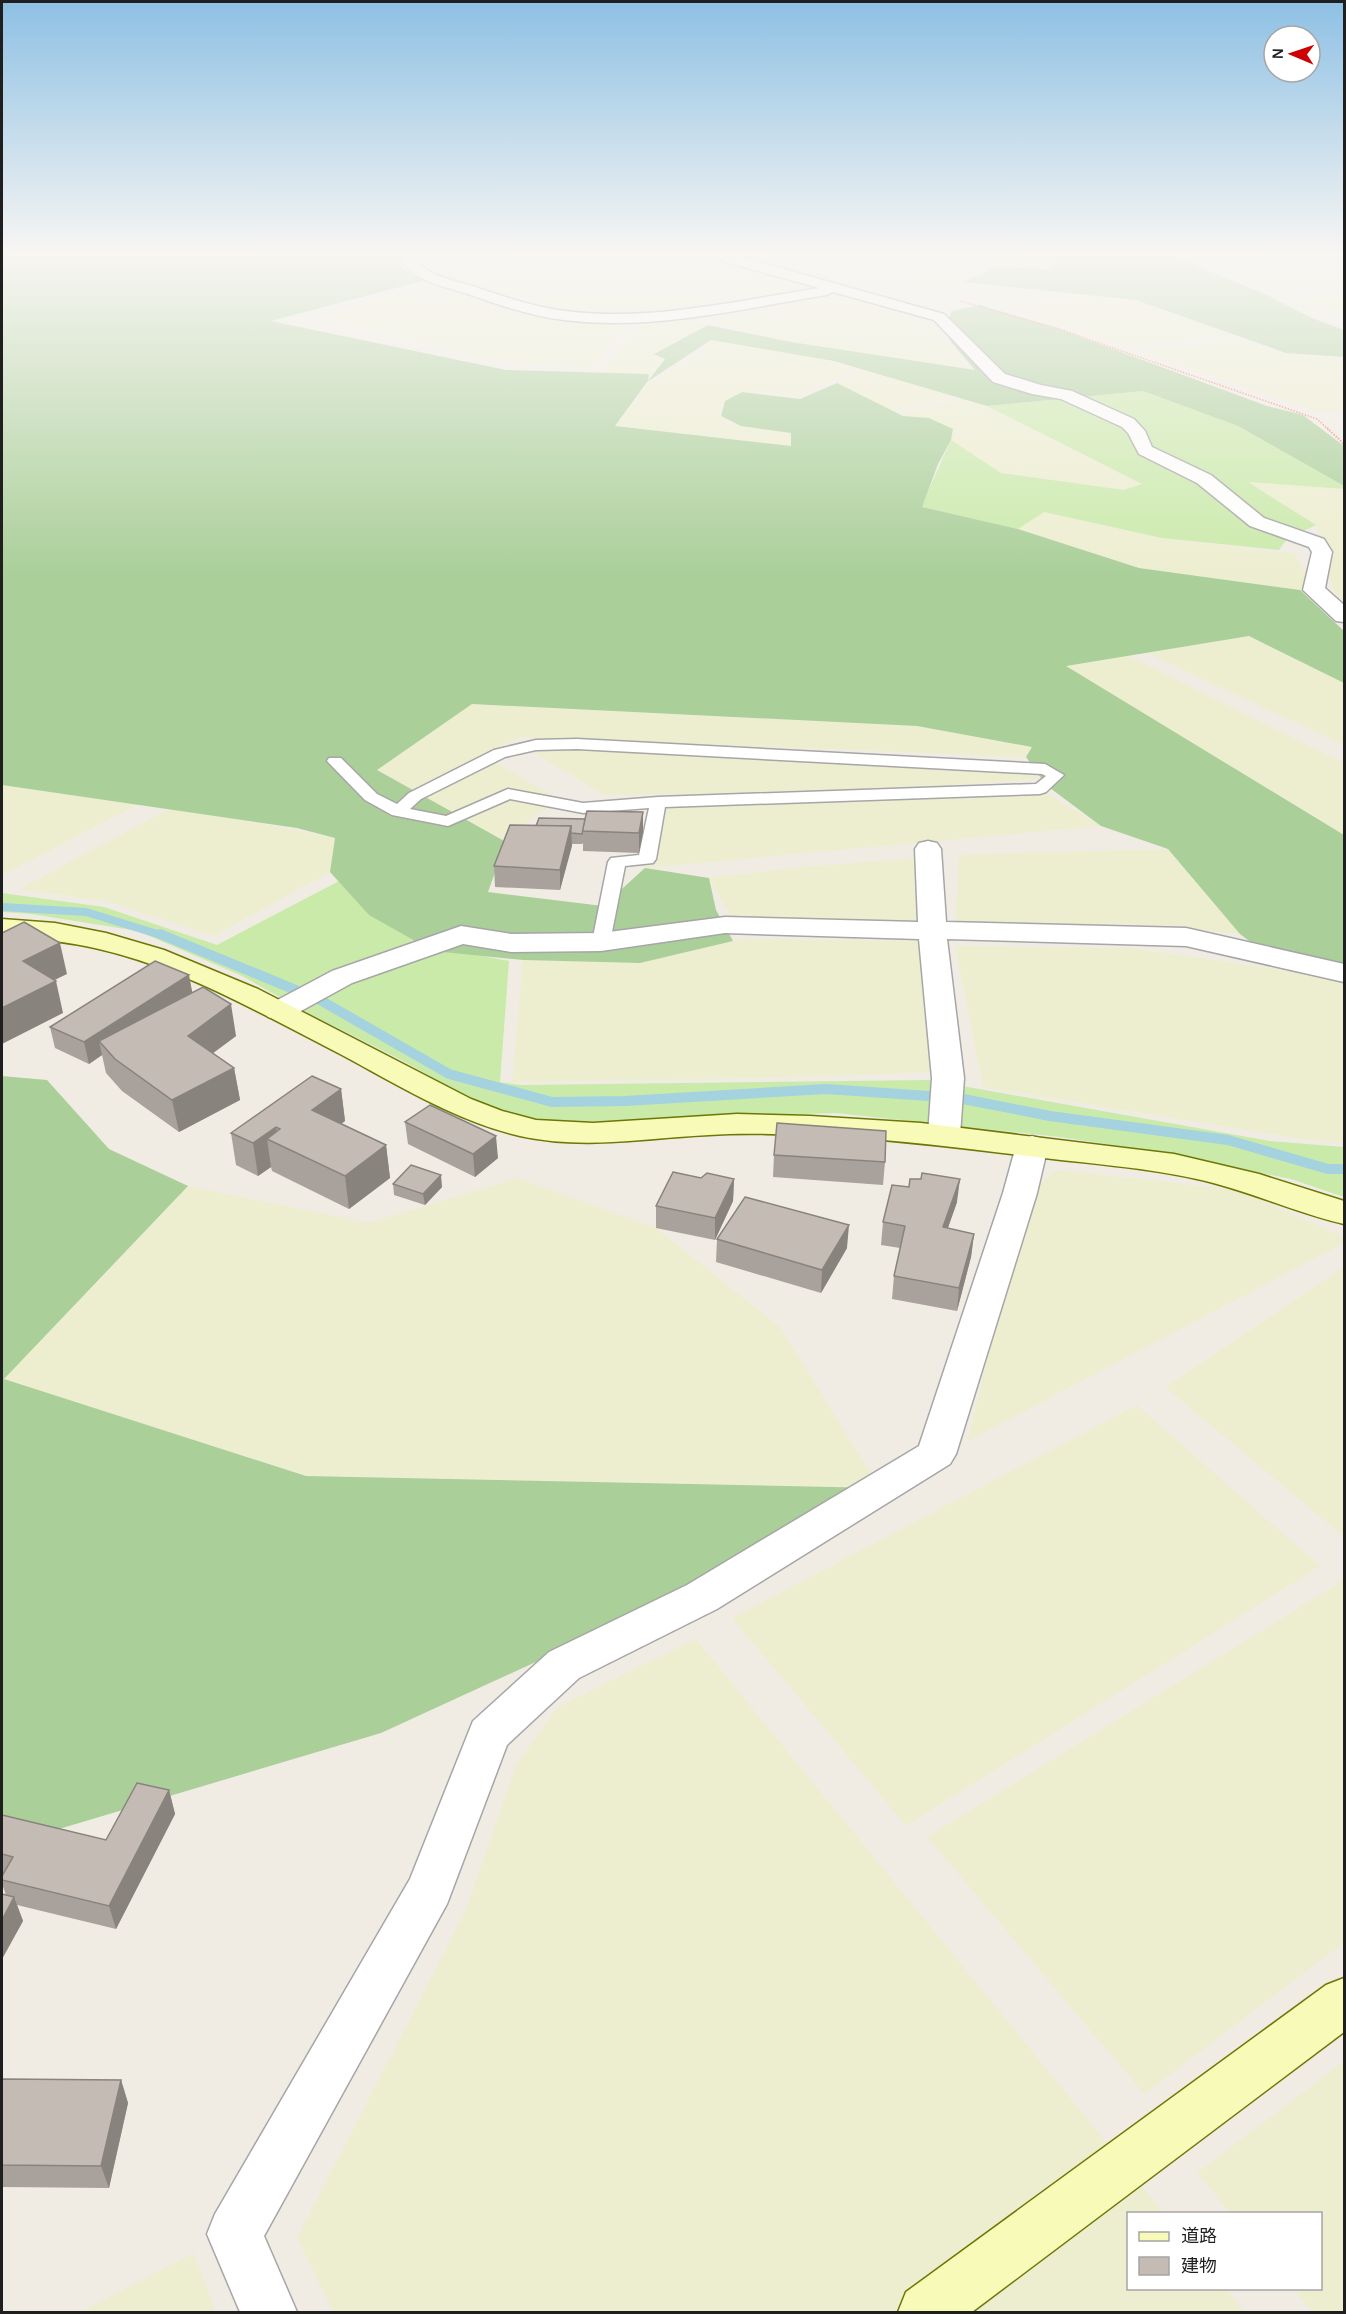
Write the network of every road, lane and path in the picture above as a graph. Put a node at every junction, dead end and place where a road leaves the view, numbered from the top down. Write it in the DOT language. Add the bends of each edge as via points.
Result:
graph roads {
  1 [pos="981,360"];
  2 [pos="1144,360"];
  3 [pos="1344,444"];
  4 [pos="1344,616"];
  5 [pos="335,761"];
  6 [pos="658,802"];
  7 [pos="398,812"];
  8 [pos="927,849"];
  9 [pos="2,927"];
  10 [pos="932,930"];
  11 [pos="601,942"];
  12 [pos="1344,973"];
  13 [pos="279,1011"];
  14 [pos="944,1135"];
  15 [pos="1032,1146"];
  16 [pos="1344,1213"];
  17 [pos="1344,2002"];
  18 [pos="269,2313"];
  19 [pos="926,2313"];
  1 -- 4 [label="street" via="999,378 1066,395 1128,423 1136,430 1145,450 1204,479 1257,522 1317,543 1322,552 1314,590"];
  2 -- 3 [label="path" via="1317,419"];
  5 -- 7 [label="lane" via="371,797"];
  6 -- 7 [label="lane" via="583,808 508,794 448,821"];
  6 -- 7 [label="lane" via="1040,789 1056,775 1033,768 536,745 500,753 415,796"];
  6 -- 11 [label="lane" via="647,859 617,862"];
  8 -- 10 [label="street"];
  9 -- 13 [label="street" via="70,933 178,963"];
  10 -- 11 [label="street" via="724,925"];
  10 -- 12 [label="street" via="1186,938"];
  10 -- 14 [label="street" via="948,1078"];
  11 -- 13 [label="street" via="511,943 460,935 342,977"];
  13 -- 14 [label="street" via="465,1107 506,1123 547,1131 623,1133 735,1124 837,1126"];
  14 -- 15 [label="street"];
  15 -- 16 [label="street" via="1149,1160 1212,1173 1274,1188"];
  15 -- 18 [label="street" via="936,1454 702,1597 564,1665 489,1734 430,1889 235,2234"];
  17 -- 19 [label="street"];
}
